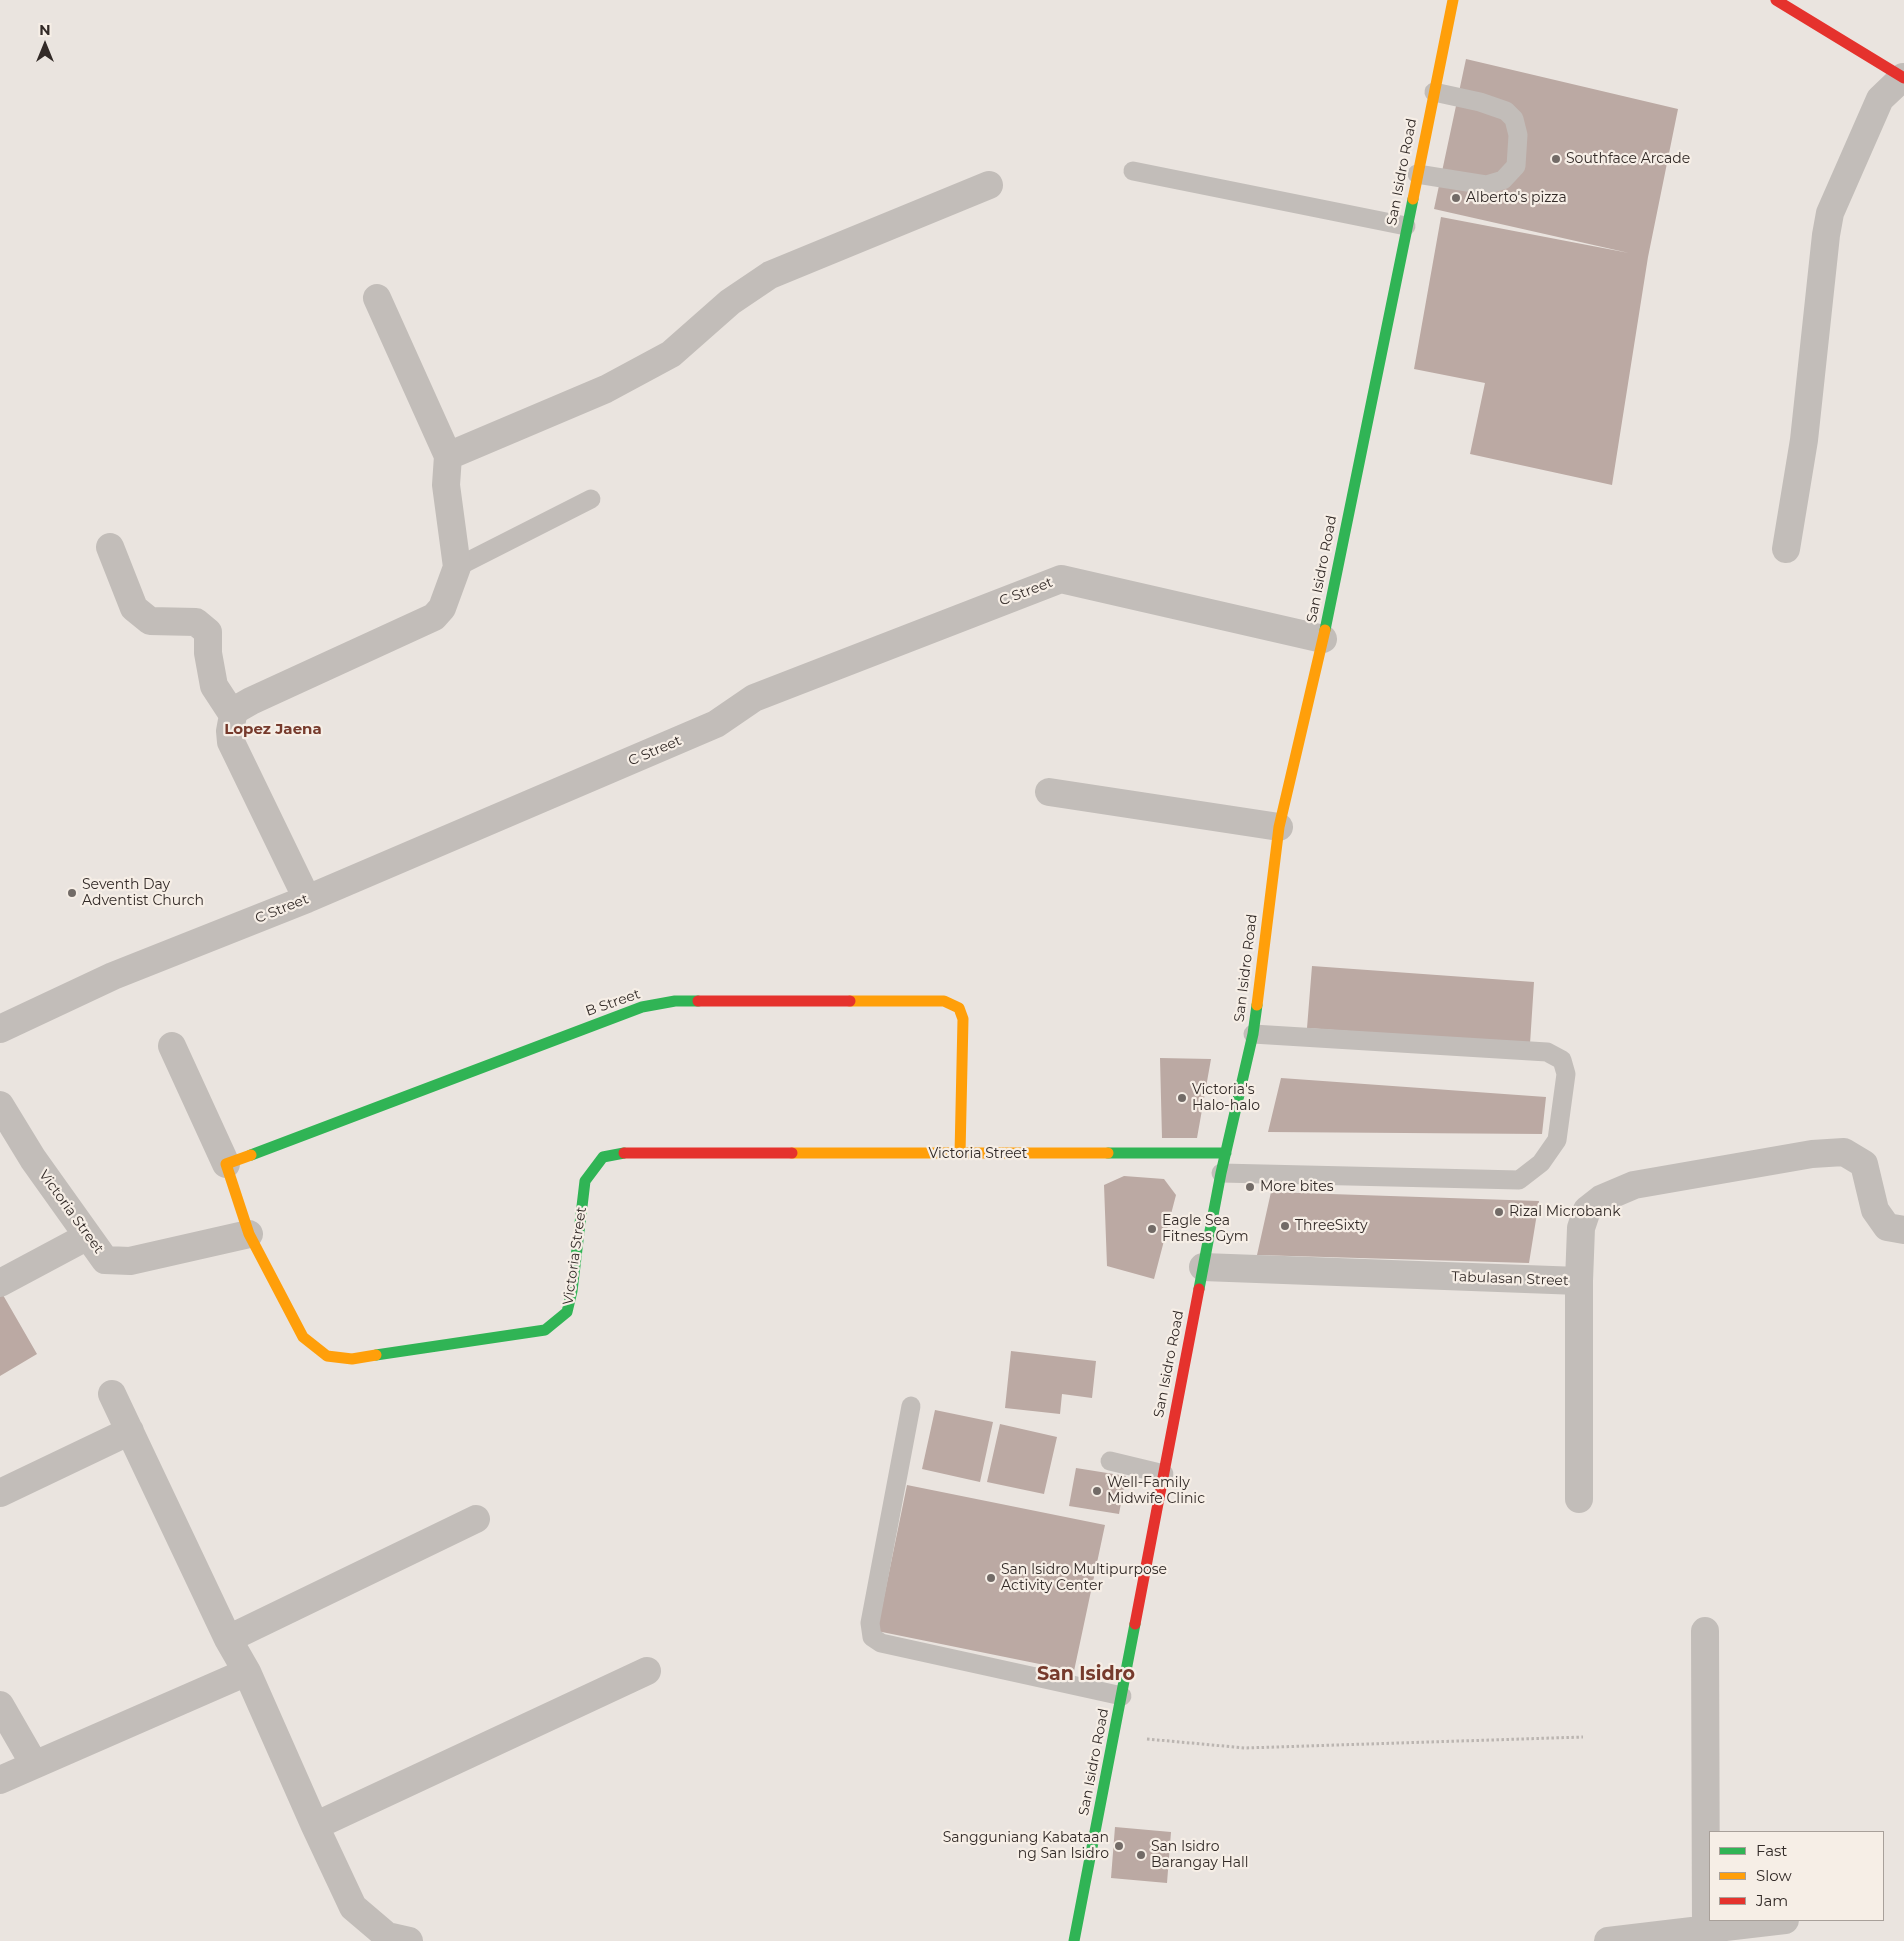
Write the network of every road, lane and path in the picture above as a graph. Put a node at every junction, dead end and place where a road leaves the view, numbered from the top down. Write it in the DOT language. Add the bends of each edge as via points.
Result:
graph roads {
  1 [pos="1453,0"];
  2 [pos="1776,0"];
  3 [pos="1903,77"];
  4 [pos="1434,92"];
  5 [pos="1133,171"];
  6 [pos="1417,174"];
  7 [pos="989,185"];
  8 [pos="1406,226"];
  9 [pos="377,298"];
  10 [pos="448,456"];
  11 [pos="591,500"];
  12 [pos="110,547"];
  13 [pos="1786,549"];
  14 [pos="457,567"];
  15 [pos="1323,639"];
  16 [pos="233,715"];
  17 [pos="1049,792"];
  18 [pos="1279,827"];
  19 [pos="307,899"];
  20 [pos="0,1029"];
  21 [pos="1253,1034"];
  22 [pos="172,1046"];
  23 [pos="2,1111"];
  24 [pos="1226,1153"];
  25 [pos="960,1154"];
  26 [pos="226,1164"];
  27 [pos="1221,1172"];
  28 [pos="1904,1230"];
  29 [pos="250,1234"];
  30 [pos="88,1236"];
  31 [pos="1203,1267"];
  32 [pos="1580,1281"];
  33 [pos="0,1283"];
  34 [pos="112,1394"];
  35 [pos="911,1406"];
  36 [pos="130,1430"];
  37 [pos="1110,1461"];
  38 [pos="1164,1474"];
  39 [pos="0,1493"];
  40 [pos="1580,1499"];
  41 [pos="476,1518"];
  42 [pos="1704,1631"];
  43 [pos="228,1639"];
  44 [pos="647,1671"];
  45 [pos="248,1672"];
  46 [pos="1122,1696"];
  47 [pos="0,1705"];
  48 [pos="1584,1738"];
  49 [pos="1149,1739"];
  50 [pos="34,1764"];
  51 [pos="0,1780"];
  52 [pos="315,1826"];
  53 [pos="1776,1921"];
  54 [pos="1706,1929"];
  55 [pos="409,1941"];
  56 [pos="1074,1941"];
  57 [pos="1608,1941"];
  1 -- 4 [label="street, San Isidro Road"];
  2 -- 3 [label="street"];
  3 -- 13 [label="street" via="1880,99 1830,213 1804,440"];
  4 -- 6 [label="street, San Isidro Road"];
  4 -- 6 [label="lane" via="1506,111 1514,119 1518,135 1516,166 1503,180 1486,185"];
  5 -- 8 [label="lane"];
  6 -- 8 [label="street, San Isidro Road"];
  7 -- 10 [label="street" via="770,275 730,302 671,354 606,389"];
  8 -- 15 [label="street, San Isidro Road"];
  9 -- 10 [label="street"];
  10 -- 14 [label="street" via="446,485"];
  11 -- 14 [label="lane"];
  12 -- 16 [label="street" via="134,608 150,621 196,622 208,632 214,686"];
  14 -- 16 [label="street" via="442,608 434,617 251,701"];
  15 -- 18 [label="street, San Isidro Road"];
  15 -- 19 [label="street, C Street" via="1061,579 754,698 716,724"];
  16 -- 19 [label="street" via="231,742"];
  17 -- 18 [label="street"];
  18 -- 21 [label="street, San Isidro Road"];
  19 -- 20 [label="street, C Street" via="113,976"];
  21 -- 24 [label="street, San Isidro Road"];
  21 -- 27 [label="lane" via="1547,1052 1562,1060 1566,1074 1557,1140 1541,1163 1519,1180"];
  22 -- 26 [label="street"];
  23 -- 30 [label="street, Victoria Street"];
  24 -- 25 [label="street, Victoria Street"];
  24 -- 27 [label="street, San Isidro Road"];
  25 -- 26 [label="street, B Street" via="963,1019 959,1008 944,1001 675,1001 642,1007"];
  25 -- 29 [label="street, Victoria Street" via="627,1152 603,1157 585,1181 568,1312 545,1330 352,1359 327,1356 303,1337"];
  26 -- 29 [label="street"];
  27 -- 31 [label="street, San Isidro Road"];
  28 -- 32 [label="street, Tabulasan Street" via="1887,1227 1875,1210 1864,1164 1844,1152 1812,1154 1634,1185 1601,1199 1588,1210 1582,1228"];
  29 -- 30 [label="street, Victoria Street" via="130,1261 105,1260"];
  30 -- 33 [label="street"];
  31 -- 32 [label="street, Tabulasan Street"];
  31 -- 38 [label="street, San Isidro Road"];
  32 -- 40 [label="street"];
  34 -- 36 [label="street"];
  35 -- 46 [label="lane" via="870,1623 872,1637 881,1644"];
  36 -- 39 [label="street"];
  36 -- 43 [label="street"];
  37 -- 38 [label="lane"];
  38 -- 46 [label="street, San Isidro Road"];
  41 -- 43 [label="street"];
  42 -- 54 [label="street"];
  43 -- 45 [label="street"];
  44 -- 52 [label="street"];
  45 -- 50 [label="street"];
  45 -- 52 [label="street"];
  46 -- 56 [label="street, San Isidro Road"];
  47 -- 50 [label="street"];
  48 -- 49 [label="path" via="1245,1748"];
  50 -- 51 [label="street"];
  52 -- 55 [label="street" via="353,1907 386,1936"];
  53 -- 54 [label="street"];
  54 -- 57 [label="street"];
}
